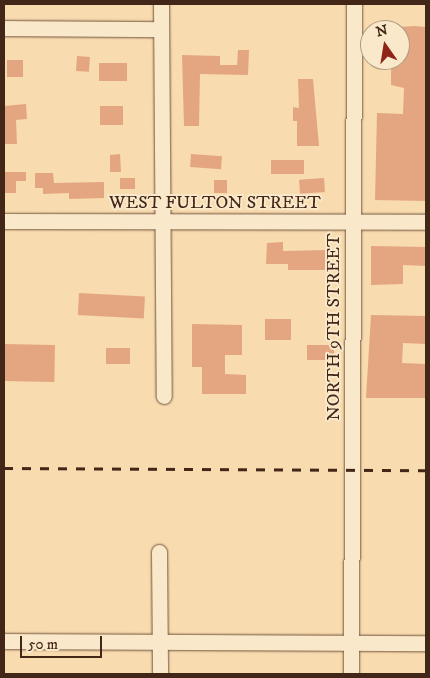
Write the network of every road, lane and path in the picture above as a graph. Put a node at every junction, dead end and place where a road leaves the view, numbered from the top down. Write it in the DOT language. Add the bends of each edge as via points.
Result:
graph roads {
  1 [pos="161,4"];
  2 [pos="354,4"];
  3 [pos="4,28"];
  4 [pos="161,29"];
  5 [pos="4,220"];
  6 [pos="162,221"];
  7 [pos="354,222"];
  8 [pos="426,222"];
  9 [pos="164,396"];
  10 [pos="159,552"];
  11 [pos="4,641"];
  12 [pos="160,642"];
  13 [pos="351,642"];
  14 [pos="426,643"];
  15 [pos="160,674"];
  16 [pos="351,674"];
  1 -- 4 [label="street"];
  2 -- 7 [label="street, NORTH 9TH STREET"];
  3 -- 4 [label="street"];
  4 -- 6 [label="street"];
  5 -- 6 [label="street, WEST FULTON STREET"];
  6 -- 7 [label="street, WEST FULTON STREET"];
  6 -- 9 [label="street"];
  7 -- 8 [label="street, WEST FULTON STREET"];
  7 -- 13 [label="street, NORTH 9TH STREET"];
  10 -- 12 [label="street"];
  11 -- 12 [label="street"];
  12 -- 13 [label="street"];
  12 -- 15 [label="street"];
  13 -- 14 [label="street"];
  13 -- 16 [label="street, NORTH 9TH STREET"];
}
